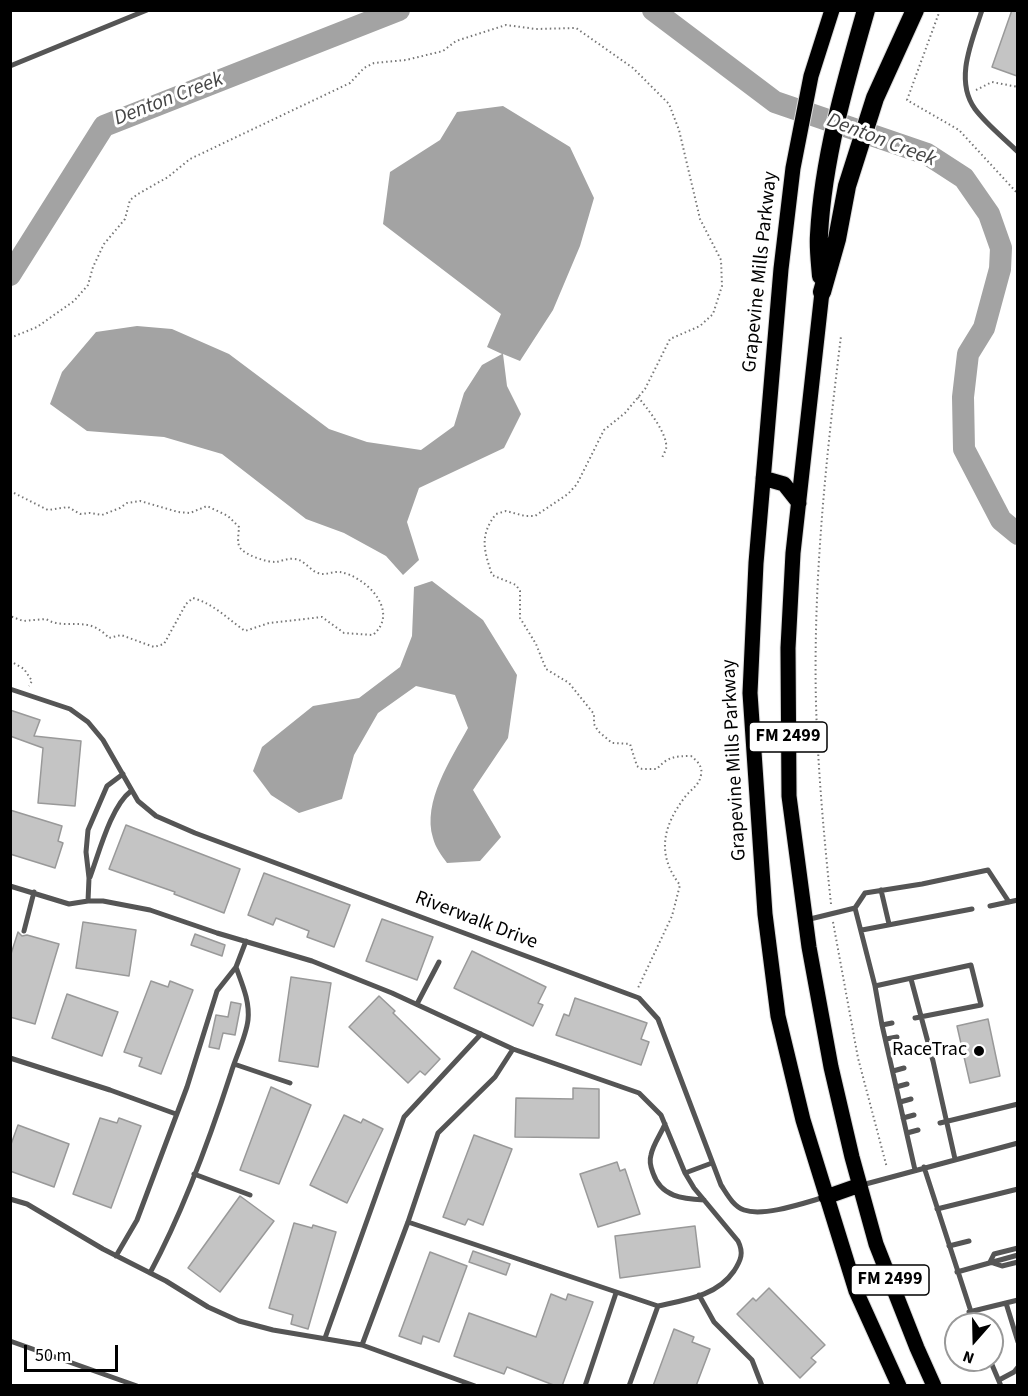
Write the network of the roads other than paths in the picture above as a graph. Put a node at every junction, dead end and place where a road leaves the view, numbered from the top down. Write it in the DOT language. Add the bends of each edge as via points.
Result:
graph roads {
  1 [pos="147,10"];
  2 [pos="832,10"];
  3 [pos="866,10"];
  4 [pos="915,10"];
  5 [pos="982,10"];
  6 [pos="10,66"];
  7 [pos="1017,152"];
  8 [pos="822,292"];
  9 [pos="764,478"];
  10 [pos="799,503"];
  11 [pos="10,689"];
  12 [pos="123,774"];
  13 [pos="131,791"];
  14 [pos="89,878"];
  15 [pos="10,886"];
  16 [pos="881,890"];
  17 [pos="34,892"];
  18 [pos="1017,900"];
  19 [pos="88,901"];
  20 [pos="1010,902"];
  21 [pos="990,906"];
  22 [pos="855,908"];
  23 [pos="972,909"];
  24 [pos="804,920"];
  25 [pos="889,924"];
  26 [pos="862,930"];
  27 [pos="24,931"];
  28 [pos="246,941"];
  29 [pos="439,962"];
  30 [pos="236,967"];
  31 [pos="911,979"];
  32 [pos="875,986"];
  33 [pos="417,1004"];
  34 [pos="918,1017"];
  35 [pos="892,1023"];
  36 [pos="882,1025"];
  37 [pos="481,1034"];
  38 [pos="897,1037"];
  39 [pos="886,1039"];
  40 [pos="513,1049"];
  41 [pos="900,1053"];
  42 [pos="889,1055"];
  43 [pos="10,1058"];
  44 [pos="234,1064"];
  45 [pos="904,1068"];
  46 [pos="893,1071"];
  47 [pos="290,1083"];
  48 [pos="907,1084"];
  49 [pos="896,1087"];
  50 [pos="911,1099"];
  51 [pos="900,1102"];
  52 [pos="1017,1104"];
  53 [pos="944,1108"];
  54 [pos="937,1110"];
  55 [pos="176,1114"];
  56 [pos="914,1115"];
  57 [pos="903,1118"];
  58 [pos="947,1122"];
  59 [pos="665,1124"];
  60 [pos="940,1124"];
  61 [pos="918,1130"];
  62 [pos="907,1133"];
  63 [pos="1017,1143"];
  64 [pos="955,1159"];
  65 [pos="712,1163"];
  66 [pos="924,1167"];
  67 [pos="915,1170"];
  68 [pos="685,1173"];
  69 [pos="194,1174"];
  70 [pos="860,1185"];
  71 [pos="1017,1189"];
  72 [pos="250,1195"];
  73 [pos="826,1197"];
  74 [pos="10,1199"];
  75 [pos="704,1200"];
  76 [pos="937,1209"];
  77 [pos="408,1222"];
  78 [pos="969,1241"];
  79 [pos="948,1246"];
  80 [pos="1017,1248"];
  81 [pos="1017,1255"];
  82 [pos="116,1256"];
  83 [pos="990,1262"];
  84 [pos="1017,1262"];
  85 [pos="957,1272"];
  86 [pos="150,1273"];
  87 [pos="616,1293"];
  88 [pos="699,1295"];
  89 [pos="1017,1300"];
  90 [pos="1006,1303"];
  91 [pos="658,1306"];
  92 [pos="969,1312"];
  93 [pos="324,1338"];
  94 [pos="10,1341"];
  95 [pos="1017,1342"];
  96 [pos="362,1345"];
  97 [pos="1017,1367"];
  98 [pos="1000,1383"];
  99 [pos="137,1386"];
  100 [pos="475,1386"];
  101 [pos="585,1386"];
  102 [pos="629,1386"];
  103 [pos="762,1386"];
  104 [pos="899,1386"];
  105 [pos="934,1386"];
  1 -- 6 [label="lane"];
  2 -- 9 [label="main road, Grapevine Mills Parkway / FM 2499" via="811,76 793,168"];
  3 -- 8 [label="highway, FM 2499" via="844,86 825,179 819,236"];
  4 -- 8 [label="highway" via="875,98 847,186"];
  5 -- 7 [label="lane" via="965,70 965,88 974,107"];
  8 -- 10 [label="main road, FM 2499"];
  9 -- 10 [label="main road" via="784,484"];
  9 -- 73 [label="main road, Grapevine Mills Parkway / FM 2499" via="750,693 765,914 778,1016"];
  10 -- 24 [label="main road, FM 2499" via="788,648 788,736 789,796"];
  11 -- 12 [label="lane, Riverwalk Drive" via="70,709 88,722"];
  12 -- 13 [label="lane, Riverwalk Drive"];
  12 -- 14 [label="lane" via="107,786 88,830"];
  13 -- 14 [label="lane" via="115,812"];
  13 -- 65 [label="lane, Riverwalk Drive" via="156,816 195,833 639,998 658,1019"];
  14 -- 19 [label="lane"];
  15 -- 17 [label="lane"];
  16 -- 20 [label="lane" via="988,870"];
  16 -- 22 [label="lane" via="865,893"];
  16 -- 25 [label="lane"];
  17 -- 19 [label="lane" via="69,904"];
  17 -- 27 [label="lane"];
  18 -- 20 [label="lane"];
  19 -- 28 [label="lane" via="103,900 150,910"];
  20 -- 21 [label="lane"];
  22 -- 24 [label="lane"];
  22 -- 26 [label="lane"];
  23 -- 25 [label="lane"];
  24 -- 70 [label="main road, FM 2499" via="831,1067"];
  25 -- 26 [label="lane"];
  26 -- 32 [label="lane"];
  28 -- 30 [label="lane"];
  28 -- 33 [label="lane" via="312,961"];
  29 -- 33 [label="lane"];
  30 -- 44 [label="lane" via="246,993 248,1021"];
  30 -- 55 [label="lane" via="217,991"];
  31 -- 32 [label="lane"];
  31 -- 34 [label="lane"];
  31 -- 34 [label="lane" via="971,965 981,1005"];
  32 -- 36 [label="lane"];
  33 -- 37 [label="lane"];
  34 -- 53 [label="lane" via="936,1093"];
  35 -- 36 [label="lane"];
  36 -- 39 [label="lane"];
  37 -- 40 [label="lane"];
  37 -- 93 [label="lane" via="405,1117"];
  38 -- 39 [label="lane"];
  39 -- 42 [label="lane"];
  40 -- 59 [label="lane" via="639,1093 661,1114"];
  40 -- 77 [label="lane" via="495,1077 438,1133"];
  41 -- 42 [label="lane"];
  42 -- 46 [label="lane"];
  43 -- 55 [label="lane"];
  44 -- 47 [label="lane"];
  44 -- 69 [label="lane"];
  45 -- 46 [label="lane"];
  46 -- 49 [label="lane"];
  48 -- 49 [label="lane"];
  49 -- 51 [label="lane"];
  50 -- 51 [label="lane"];
  51 -- 57 [label="lane"];
  52 -- 58 [label="lane"];
  53 -- 54 [label="lane"];
  53 -- 58 [label="lane"];
  55 -- 82 [label="lane" via="137,1220"];
  56 -- 57 [label="lane"];
  57 -- 62 [label="lane"];
  58 -- 60 [label="lane"];
  58 -- 64 [label="lane"];
  59 -- 68 [label="lane"];
  59 -- 75 [label="lane" via="651,1154 650,1166 656,1182 682,1199"];
  61 -- 62 [label="lane"];
  62 -- 67 [label="lane"];
  63 -- 64 [label="lane"];
  64 -- 66 [label="lane"];
  65 -- 68 [label="lane"];
  65 -- 73 [label="lane, Riverwalk Drive" via="720,1185 744,1210 775,1211"];
  66 -- 67 [label="lane"];
  66 -- 76 [label="lane"];
  67 -- 70 [label="lane"];
  68 -- 75 [label="lane"];
  69 -- 72 [label="lane"];
  69 -- 86 [label="lane"];
  70 -- 73 [label="main road"];
  70 -- 105 [label="main road, FM 2499" via="876,1244"];
  71 -- 76 [label="lane"];
  73 -- 104 [label="main road, Grapevine Mills Parkway / FM 2499" via="856,1291"];
  74 -- 82 [label="lane" via="27,1204"];
  75 -- 88 [label="lane" via="742,1250 739,1263 726,1282"];
  76 -- 79 [label="lane"];
  77 -- 87 [label="lane"];
  77 -- 96 [label="lane"];
  78 -- 79 [label="lane"];
  79 -- 85 [label="lane"];
  80 -- 83 [label="lane" via="994,1254"];
  81 -- 83 [label="lane"];
  82 -- 86 [label="lane"];
  83 -- 84 [label="lane" via="1002,1266"];
  83 -- 85 [label="lane"];
  85 -- 92 [label="lane"];
  86 -- 93 [label="lane" via="239,1321"];
  87 -- 91 [label="lane"];
  87 -- 101 [label="lane"];
  88 -- 91 [label="lane"];
  88 -- 103 [label="lane" via="714,1322 752,1360"];
  89 -- 90 [label="lane"];
  90 -- 92 [label="lane"];
  90 -- 95 [label="lane"];
  91 -- 102 [label="lane"];
  93 -- 96 [label="lane"];
  94 -- 99 [label="lane"];
  96 -- 100 [label="lane"];
  97 -- 98 [label="lane"];
}
